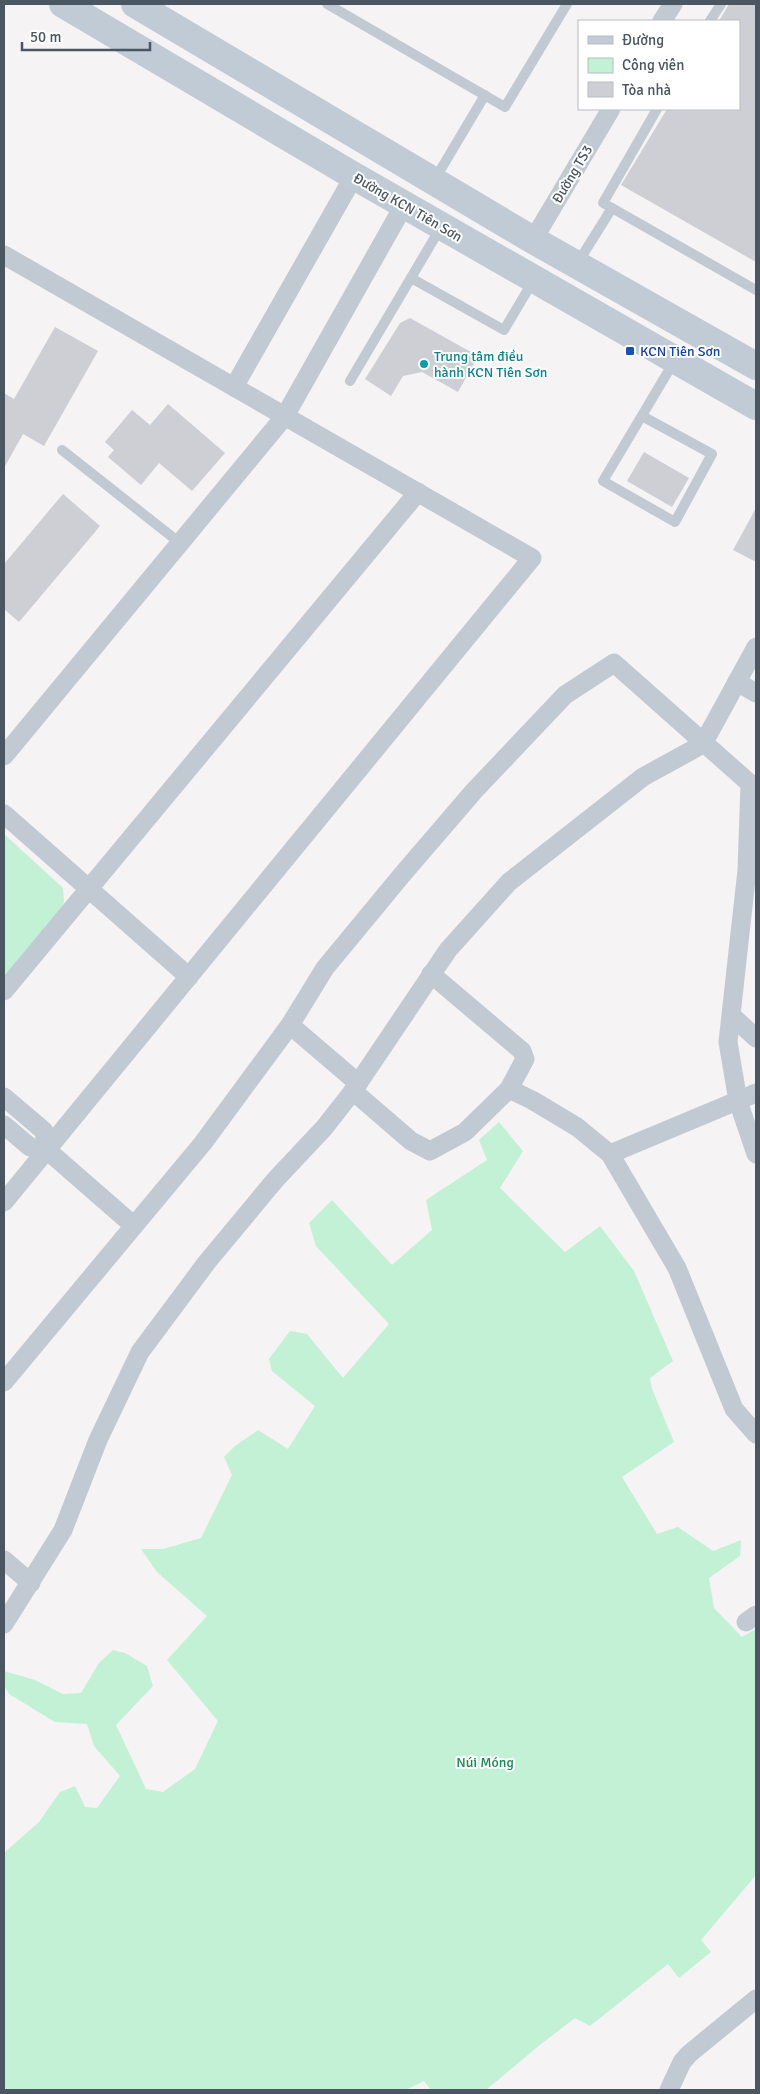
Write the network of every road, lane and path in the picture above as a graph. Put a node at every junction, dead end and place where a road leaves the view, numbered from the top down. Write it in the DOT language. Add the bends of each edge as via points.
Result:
graph roads {
  1 [pos="63,4"];
  2 [pos="135,4"];
  3 [pos="327,4"];
  4 [pos="568,4"];
  5 [pos="673,4"];
  6 [pos="721,4"];
  7 [pos="663,20"];
  8 [pos="711,20"];
  9 [pos="485,95"];
  10 [pos="609,110"];
  11 [pos="656,110"];
  12 [pos="354,176"];
  13 [pos="434,180"];
  14 [pos="404,205"];
  15 [pos="612,208"];
  16 [pos="442,226"];
  17 [pos="533,240"];
  18 [pos="4,255"];
  19 [pos="577,264"];
  20 [pos="525,274"];
  21 [pos="411,278"];
  22 [pos="756,290"];
  23 [pos="675,360"];
  24 [pos="756,366"];
  25 [pos="350,381"];
  26 [pos="234,387"];
  27 [pos="756,406"];
  28 [pos="285,416"];
  29 [pos="642,416"];
  30 [pos="62,450"];
  31 [pos="418,492"];
  32 [pos="180,543"];
  33 [pos="756,647"];
  34 [pos="736,682"];
  35 [pos="756,693"];
  36 [pos="704,744"];
  37 [pos="4,756"];
  38 [pos="753,787"];
  39 [pos="4,814"];
  40 [pos="89,889"];
  41 [pos="741,930"];
  42 [pos="756,942"];
  43 [pos="431,974"];
  44 [pos="188,977"];
  45 [pos="4,991"];
  46 [pos="732,1016"];
  47 [pos="290,1025"];
  48 [pos="756,1038"];
  49 [pos="356,1087"];
  50 [pos="509,1089"];
  51 [pos="756,1093"];
  52 [pos="4,1097"];
  53 [pos="738,1101"];
  54 [pos="4,1125"];
  55 [pos="47,1150"];
  56 [pos="610,1154"];
  57 [pos="756,1154"];
  58 [pos="4,1202"];
  59 [pos="132,1225"];
  60 [pos="4,1382"];
  61 [pos="756,1434"];
  62 [pos="4,1560"];
  63 [pos="31,1583"];
  64 [pos="4,1624"];
  65 [pos="756,1999"];
  66 [pos="669,2090"];
  1 -- 12 [label="main road, Đường KCN Tiên Sơn"];
  2 -- 13 [label="main road"];
  3 -- 9 [label="lane"];
  4 -- 9 [label="lane" via="505,107"];
  5 -- 7 [label="street"];
  6 -- 8 [label="lane"];
  9 -- 13 [label="lane"];
  10 -- 17 [label="street, Đường TS3"];
  11 -- 15 [label="lane" via="603,203"];
  12 -- 14 [label="main road, Đường KCN Tiên Sơn"];
  12 -- 26 [label="street"];
  13 -- 17 [label="main road"];
  14 -- 16 [label="main road, Đường KCN Tiên Sơn"];
  14 -- 28 [label="street"];
  15 -- 19 [label="lane"];
  15 -- 22 [label="lane"];
  16 -- 20 [label="main road, Đường KCN Tiên Sơn"];
  16 -- 21 [label="lane"];
  17 -- 19 [label="main road"];
  17 -- 20 [label="main road"];
  18 -- 26 [label="street"];
  19 -- 24 [label="main road"];
  20 -- 21 [label="lane" via="504,330"];
  20 -- 23 [label="main road, Đường KCN Tiên Sơn"];
  21 -- 25 [label="lane"];
  23 -- 27 [label="main road, Đường KCN Tiên Sơn"];
  23 -- 29 [label="lane"];
  26 -- 28 [label="street"];
  28 -- 31 [label="street"];
  28 -- 32 [label="street"];
  29 -- 29 [label="lane" via="603,481 675,522 712,454"];
  30 -- 32 [label="lane"];
  31 -- 40 [label="street"];
  31 -- 44 [label="street" via="532,558"];
  32 -- 37 [label="street"];
  33 -- 34 [label="street"];
  34 -- 35 [label="street"];
  34 -- 36 [label="street"];
  36 -- 38 [label="street"];
  36 -- 43 [label="street" via="643,777 509,882 448,950"];
  36 -- 47 [label="street" via="614,663 565,696 474,791 401,876 325,968"];
  38 -- 41 [label="street"];
  39 -- 40 [label="street"];
  40 -- 44 [label="street"];
  40 -- 45 [label="street"];
  41 -- 42 [label="street"];
  41 -- 46 [label="street"];
  43 -- 49 [label="street"];
  43 -- 50 [label="street" via="522,1051 525,1059"];
  44 -- 55 [label="street"];
  46 -- 48 [label="street"];
  46 -- 53 [label="street" via="728,1042"];
  47 -- 49 [label="street"];
  47 -- 59 [label="street" via="203,1143"];
  49 -- 50 [label="street" via="411,1141 430,1151 465,1132"];
  49 -- 63 [label="street" via="207,1262 140,1352 98,1440 63,1530"];
  50 -- 56 [label="street" via="577,1127"];
  51 -- 53 [label="street"];
  52 -- 55 [label="street" via="44,1130"];
  53 -- 56 [label="street"];
  53 -- 57 [label="street"];
  54 -- 55 [label="street" via="30,1147"];
  55 -- 58 [label="street"];
  55 -- 59 [label="street"];
  56 -- 61 [label="street" via="677,1268 734,1409"];
  59 -- 60 [label="street"];
  62 -- 63 [label="street"];
  63 -- 64 [label="street"];
  65 -- 66 [label="street" via="689,2054"];
}
